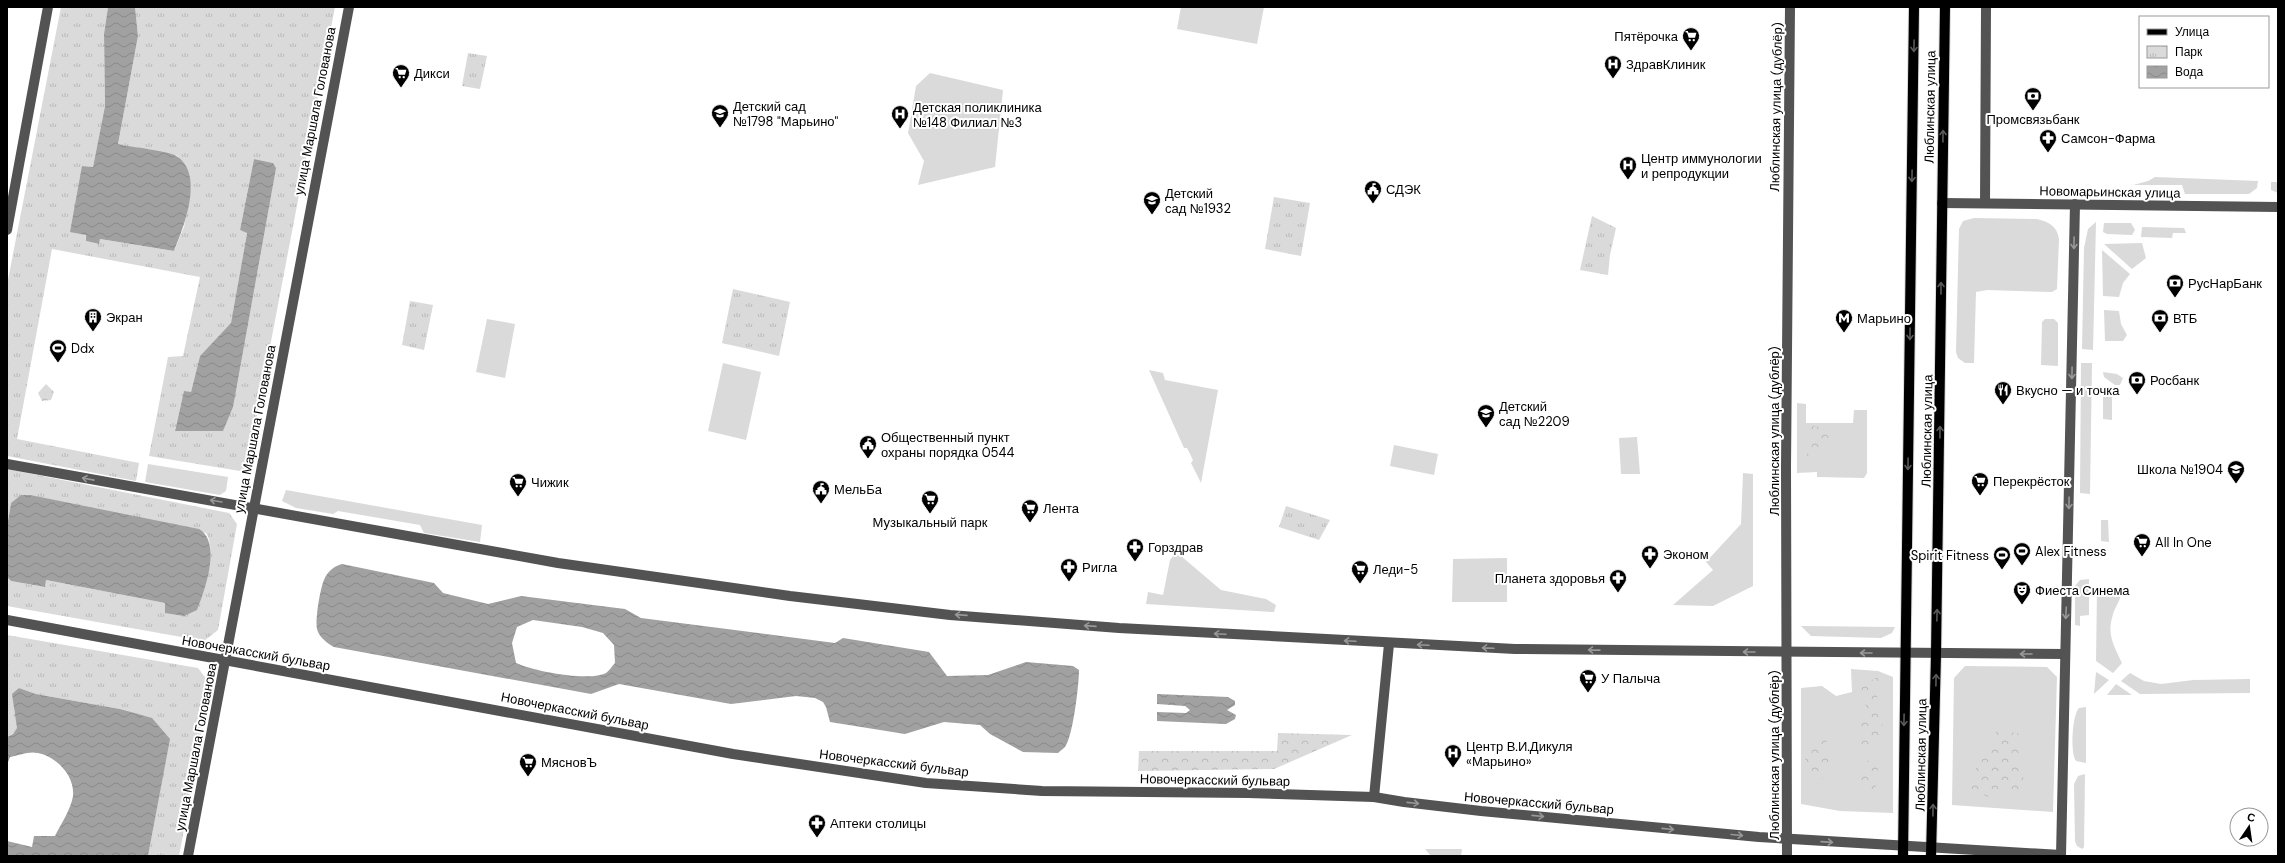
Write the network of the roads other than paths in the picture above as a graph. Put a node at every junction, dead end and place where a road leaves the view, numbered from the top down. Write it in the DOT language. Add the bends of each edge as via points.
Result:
graph roads {
  1 [pos="48,7"];
  2 [pos="349,7"];
  3 [pos="1790,7"];
  4 [pos="1914,7"];
  5 [pos="1945,7"];
  6 [pos="1986,7"];
  7 [pos="1942,203"];
  8 [pos="1985,203"];
  9 [pos="2075,204"];
  10 [pos="2278,207"];
  11 [pos="7,230"];
  12 [pos="7,464"];
  13 [pos="254,508"];
  14 [pos="7,620"];
  15 [pos="1389,644"];
  16 [pos="1788,652"];
  17 [pos="1905,653"];
  18 [pos="1936,654"];
  19 [pos="2065,654"];
  20 [pos="225,662"];
  21 [pos="1374,797"];
  22 [pos="1788,839"];
  23 [pos="1903,852"];
  24 [pos="1931,852"];
  25 [pos="188,856"];
  26 [pos="1787,856"];
  27 [pos="2061,856"];
  1 -- 11 [label="street"];
  2 -- 13 [label="street, улица Маршала Голованова"];
  3 -- 16 [label="street, Люблинская улица (дублёр)" via="1786,450"];
  4 -- 17 [label="main road, Люблинская улица, one-way"];
  7 -- 5 [label="main road, Люблинская улица, one-way"];
  6 -- 8 [label="street"];
  7 -- 8 [label="street, Новомарьинская улица"];
  18 -- 7 [label="main road, Люблинская улица, one-way"];
  8 -- 9 [label="street, Новомарьинская улица"];
  9 -- 10 [label="street, Новомарьинская улица"];
  9 -- 19 [label="street, one-way"];
  13 -- 12 [label="street, one-way"];
  15 -- 13 [label="street, one-way" via="950,615 536,559"];
  13 -- 20 [label="street, улица Маршала Голованова"];
  14 -- 20 [label="street, Новочеркасский бульвар"];
  16 -- 15 [label="street, one-way" via="1518,649"];
  15 -- 21 [label="street"];
  17 -- 16 [label="street, one-way"];
  16 -- 22 [label="street, Люблинская улица (дублёр)"];
  17 -- 18 [label="street"];
  17 -- 23 [label="main road, Люблинская улица, one-way"];
  19 -- 18 [label="street, one-way"];
  24 -- 18 [label="main road, Люблинская улица, one-way"];
  19 -- 27 [label="street"];
  20 -- 21 [label="street, Новочеркасский бульвар" via="733,754 926,783 1061,792"];
  20 -- 25 [label="street, улица Маршала Голованова"];
  21 -- 22 [label="street, Новочеркасский бульвар, one-way" via="1481,811"];
  22 -- 23 [label="street, Новочеркасский бульвар, one-way"];
  22 -- 26 [label="street, Люблинская улица (дублёр)"];
  23 -- 24 [label="street, Новочеркасский бульвар"];
  24 -- 27 [label="street, Новочеркасский бульвар"];
}
